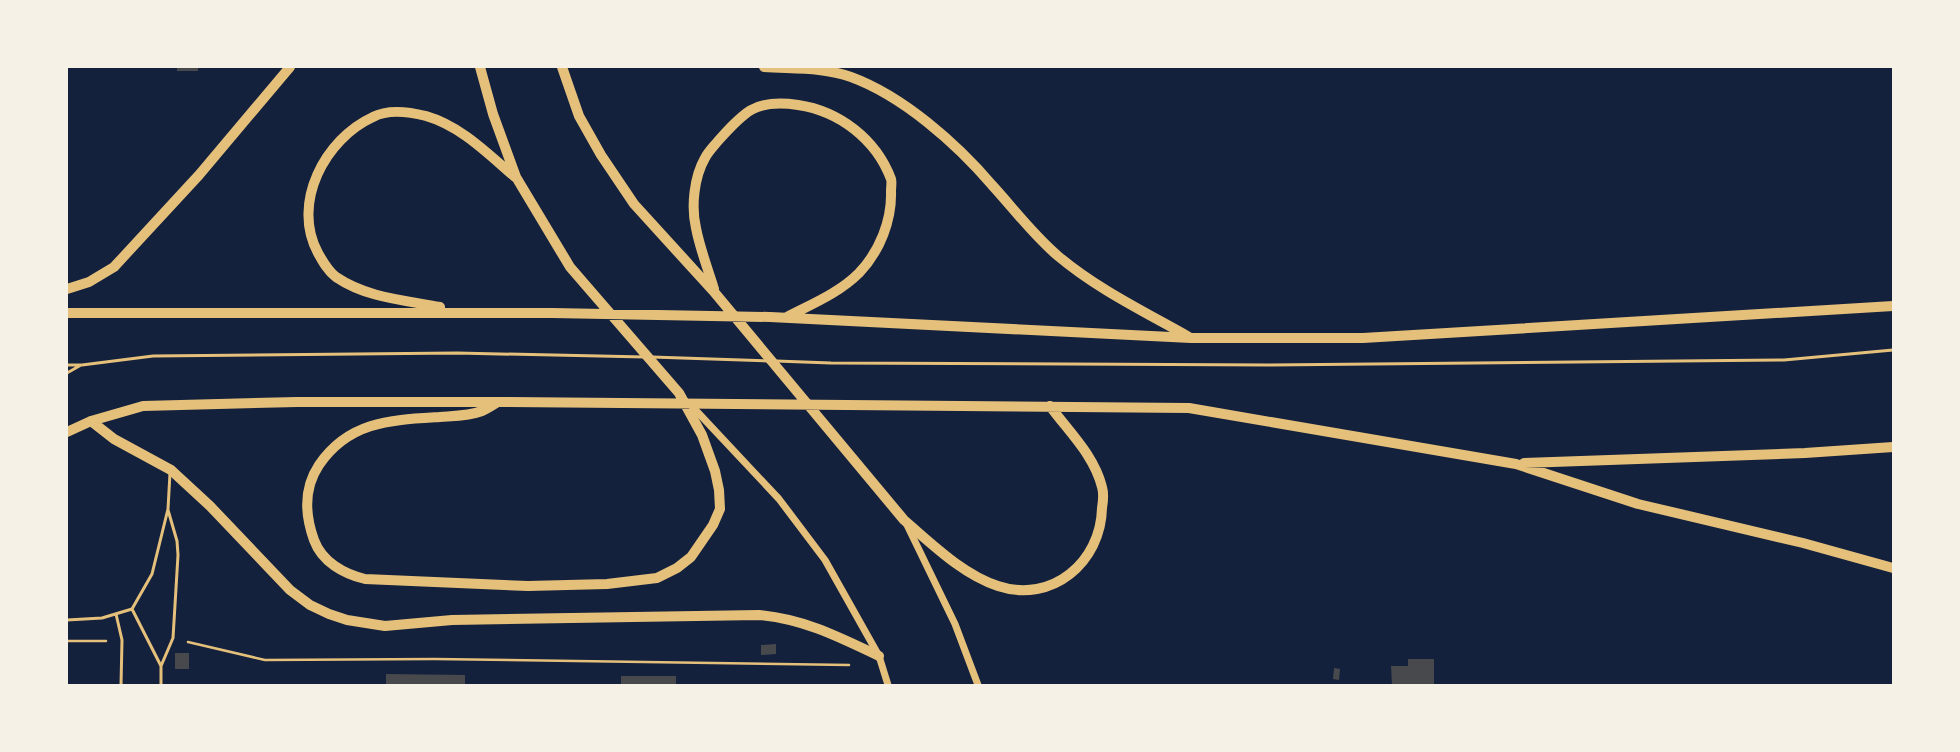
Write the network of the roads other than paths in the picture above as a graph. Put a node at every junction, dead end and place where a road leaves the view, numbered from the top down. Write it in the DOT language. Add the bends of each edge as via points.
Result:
graph roads {
  1 [pos="290,67"];
  2 [pos="480,67"];
  3 [pos="562,67"];
  4 [pos="764,67"];
  5 [pos="779,67"];
  6 [pos="516,177"];
  7 [pos="67,289"];
  8 [pos="715,293"];
  9 [pos="1893,306"];
  10 [pos="460,312"];
  11 [pos="67,313"];
  12 [pos="786,318"];
  13 [pos="1191,338"];
  14 [pos="1893,350"];
  15 [pos="67,365"];
  16 [pos="82,365"];
  17 [pos="67,373"];
  18 [pos="679,393"];
  19 [pos="500,402"];
  20 [pos="1050,406"];
  21 [pos="91,421"];
  22 [pos="67,432"];
  23 [pos="1893,447"];
  24 [pos="1516,464"];
  25 [pos="171,470"];
  26 [pos="168,510"];
  27 [pos="904,520"];
  28 [pos="1893,568"];
  29 [pos="132,609"];
  30 [pos="116,614"];
  31 [pos="67,620"];
  32 [pos="880,661"];
  33 [pos="161,666"];
  34 [pos="121,685"];
  35 [pos="161,685"];
  36 [pos="888,685"];
  37 [pos="978,685"];
  1 -- 7 [label="main road" via="199,175 114,267 89,282"];
  2 -- 6 [label="main road" via="493,114"];
  3 -- 8 [label="main road" via="579,116 601,155 634,204"];
  4 -- 5 [label="main road"];
  5 -- 13 [label="main road" via="823,70 851,77 884,92 916,113 944,136 992,184 1020,220 1057,256 1094,283"];
  6 -- 10 [label="main road" via="457,129 426,116 397,111 373,116 352,130 331,150 318,170 309,205 310,225 314,245 335,276 371,294"];
  6 -- 18 [label="main road" via="570,268"];
  8 -- 12 [label="main road" via="695,228 694,197 698,175 705,158 734,124 752,110 771,104 792,104 827,112 846,122 860,134 881,161 891,180 892,208 884,234 872,257 860,272 832,294"];
  8 -- 27 [label="main road"];
  9 -- 13 [label="main road" via="1363,338"];
  10 -- 11 [label="main road"];
  10 -- 12 [label="main road"];
  12 -- 13 [label="main road"];
  14 -- 16 [label="lane" via="1752,360 1270,364 831,363 577,354 450,353 153,356"];
  15 -- 16 [label="lane"];
  16 -- 17 [label="lane"];
  18 -- 19 [label="main road" via="702,435 715,472 720,509 713,525 691,557 677,568 657,578 607,584 528,586 408,582 365,579 348,574 324,557 315,544 306,512 311,477 322,461 346,438 364,427 378,423 458,416 481,411"];
  18 -- 32 [label="street" via="779,499 825,560"];
  19 -- 20 [label="main road"];
  19 -- 21 [label="main road" via="297,402 143,406"];
  20 -- 24 [label="main road" via="1189,408"];
  20 -- 27 [label="main road" via="1087,453 1097,470 1103,489 1102,522 1094,544 1084,562 1068,577 1045,588 1023,590 999,586 958,564"];
  21 -- 22 [label="main road"];
  21 -- 25 [label="main road" via="114,439"];
  23 -- 24 [label="main road" via="1805,453"];
  24 -- 28 [label="main road" via="1638,504 1803,543"];
  25 -- 26 [label="lane"];
  25 -- 32 [label="main road" via="210,506 290,590 310,605 347,620 385,626 452,620 778,616 826,631"];
  26 -- 29 [label="lane" via="152,574"];
  26 -- 33 [label="lane" via="177,541 173,638"];
  27 -- 37 [label="street" via="955,624"];
  29 -- 30 [label="lane"];
  29 -- 33 [label="lane"];
  30 -- 31 [label="lane" via="102,618"];
  30 -- 34 [label="lane" via="122,640"];
  32 -- 36 [label="street"];
  33 -- 35 [label="lane"];
}
